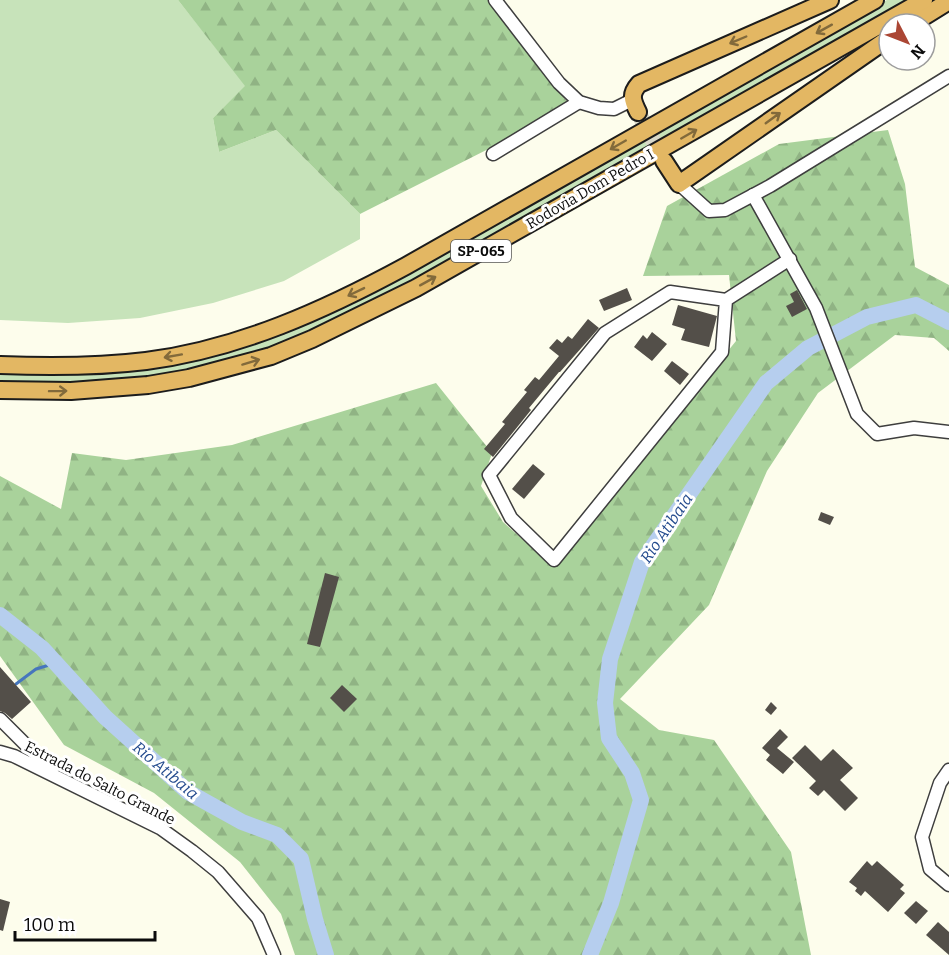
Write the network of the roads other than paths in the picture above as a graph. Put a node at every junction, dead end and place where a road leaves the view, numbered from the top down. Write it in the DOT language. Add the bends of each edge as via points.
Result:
graph roads {
  1 [pos="495,0"];
  2 [pos="830,0"];
  3 [pos="875,0"];
  4 [pos="924,0"];
  5 [pos="949,1"];
  6 [pos="931,12"];
  7 [pos="877,46"];
  8 [pos="949,76"];
  9 [pos="579,102"];
  10 [pos="635,106"];
  11 [pos="493,154"];
  12 [pos="664,161"];
  13 [pos="679,184"];
  14 [pos="753,195"];
  15 [pos="790,259"];
  16 [pos="726,300"];
  17 [pos="0,365"];
  18 [pos="0,390"];
  19 [pos="949,432"];
  20 [pos="0,719"];
  21 [pos="0,752"];
  22 [pos="949,770"];
  23 [pos="60,779"];
  24 [pos="949,885"];
  25 [pos="274,955"];
  1 -- 9 [label="street" via="559,83"];
  2 -- 10 [label="highway, one-way" via="639,84 633,91"];
  3 -- 17 [label="highway, Rodovia Dom Pedro I / SP-065, one-way" via="327,307 250,336 177,356 58,367"];
  18 -- 4 [label="highway, Rodovia Dom Pedro I / SP-065, one-way" via="32,392 148,385 271,356 312,339 416,288"];
  5 -- 6 [label="highway"];
  13 -- 7 [label="highway, one-way"];
  8 -- 14 [label="street"];
  9 -- 10 [label="street" via="599,108"];
  9 -- 11 [label="street"];
  12 -- 13 [label="highway"];
  13 -- 14 [label="street" via="709,211 725,210"];
  14 -- 15 [label="street"];
  15 -- 16 [label="street"];
  15 -- 19 [label="street" via="816,308 857,414 877,434 914,428"];
  16 -- 16 [label="street" via="670,292 605,333 489,475 511,518 554,560 722,352"];
  20 -- 23 [label="street"];
  21 -- 23 [label="street, Estrada do Salto Grande"];
  22 -- 24 [label="street" via="940,783 922,837 930,869"];
  23 -- 25 [label="street, Estrada do Salto Grande" via="160,828 218,872 258,918"];
}
